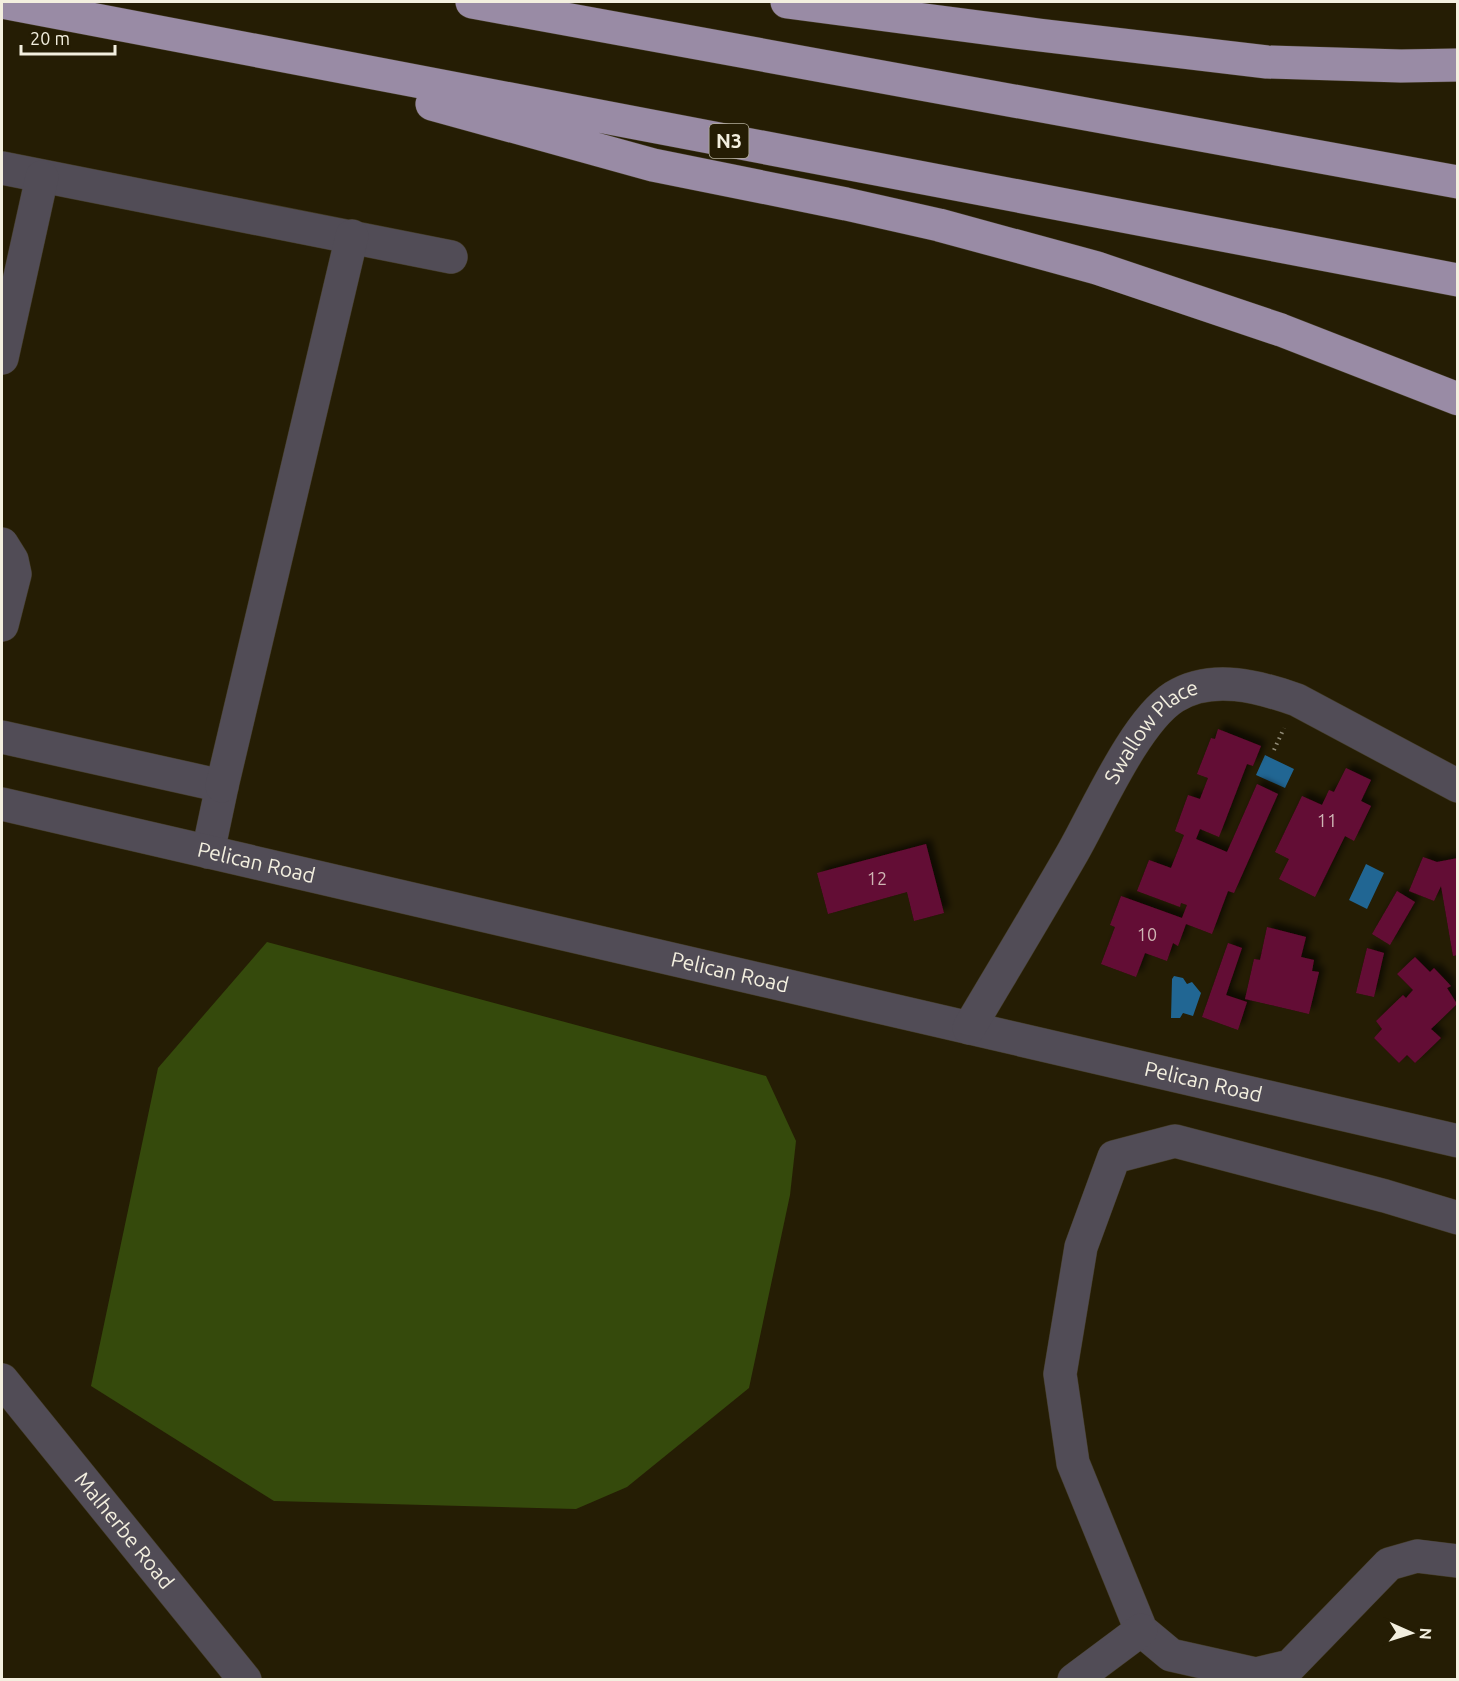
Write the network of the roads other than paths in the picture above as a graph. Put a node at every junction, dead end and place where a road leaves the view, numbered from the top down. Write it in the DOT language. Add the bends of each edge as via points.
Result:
graph roads {
  1 [pos="2,2"];
  2 [pos="472,2"];
  3 [pos="787,2"];
  4 [pos="188,38"];
  5 [pos="1458,65"];
  6 [pos="2,168"];
  7 [pos="42,177"];
  8 [pos="1458,182"];
  9 [pos="352,236"];
  10 [pos="451,257"];
  11 [pos="1458,280"];
  12 [pos="2,358"];
  13 [pos="1458,399"];
  14 [pos="2,544"];
  15 [pos="2,625"];
  16 [pos="2,738"];
  17 [pos="222,786"];
  18 [pos="1458,786"];
  19 [pos="2,804"];
  20 [pos="208,852"];
  21 [pos="969,1028"];
  22 [pos="1458,1141"];
  23 [pos="1458,1218"];
  24 [pos="2,1380"];
  25 [pos="1458,1561"];
  26 [pos="1141,1630"];
  27 [pos="245,1680"];
  28 [pos="1074,1680"];
  1 -- 4 [label="highway, N3"];
  2 -- 8 [label="highway"];
  3 -- 5 [label="highway" via="1267,62"];
  4 -- 11 [label="highway, N3"];
  4 -- 13 [label="highway" via="653,165 892,214 1097,268 1281,330"];
  6 -- 7 [label="street"];
  7 -- 9 [label="street"];
  7 -- 12 [label="street"];
  9 -- 10 [label="street"];
  9 -- 17 [label="street"];
  14 -- 15 [label="street" via="15,574"];
  16 -- 17 [label="street"];
  17 -- 20 [label="street"];
  18 -- 21 [label="street, Swallow Place" via="1298,700 1269,690 1219,684 1174,697 1139,734"];
  19 -- 20 [label="street, Pelican Road"];
  20 -- 21 [label="street, Pelican Road"];
  21 -- 22 [label="street, Pelican Road"];
  23 -- 26 [label="street" via="1175,1141 1114,1156 1081,1247 1060,1374 1072,1463"];
  24 -- 27 [label="street, Malherbe Road"];
  25 -- 26 [label="street" via="1416,1556 1389,1564 1290,1666 1256,1674 1170,1654"];
  26 -- 28 [label="street"];
}
